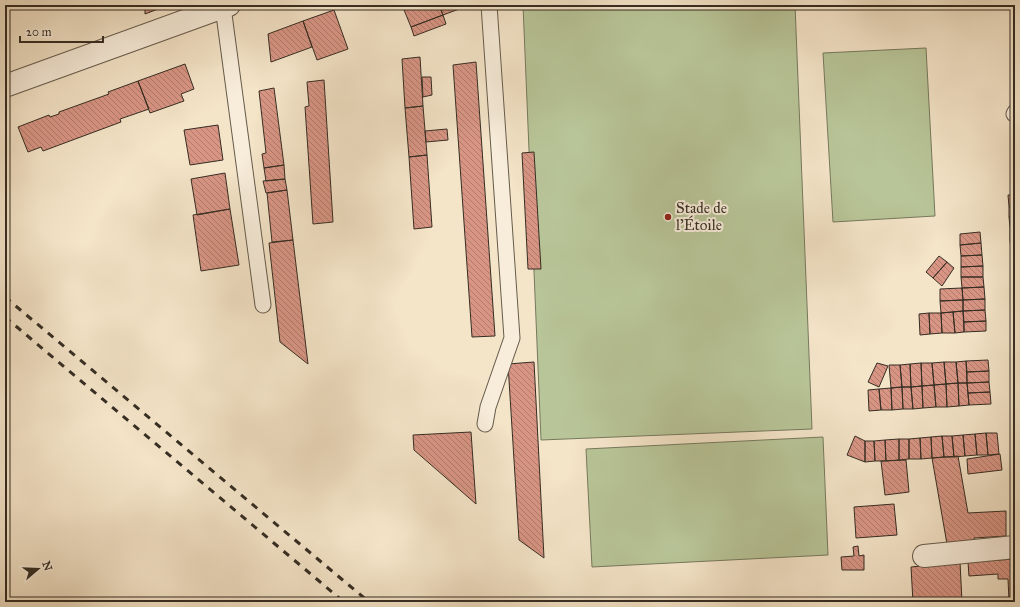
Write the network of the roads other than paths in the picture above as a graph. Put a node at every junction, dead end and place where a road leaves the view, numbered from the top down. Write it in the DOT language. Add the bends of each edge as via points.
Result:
graph roads {
  1 [pos="489,5"];
  2 [pos="226,6"];
  3 [pos="5,86"];
  4 [pos="263,305"];
  5 [pos="485,424"];
  6 [pos="1015,547"];
  7 [pos="924,556"];
  1 -- 5 [label="lane" via="512,338 488,406"];
  2 -- 3 [label="street"];
  2 -- 4 [label="lane"];
  6 -- 7 [label="street"];
}
